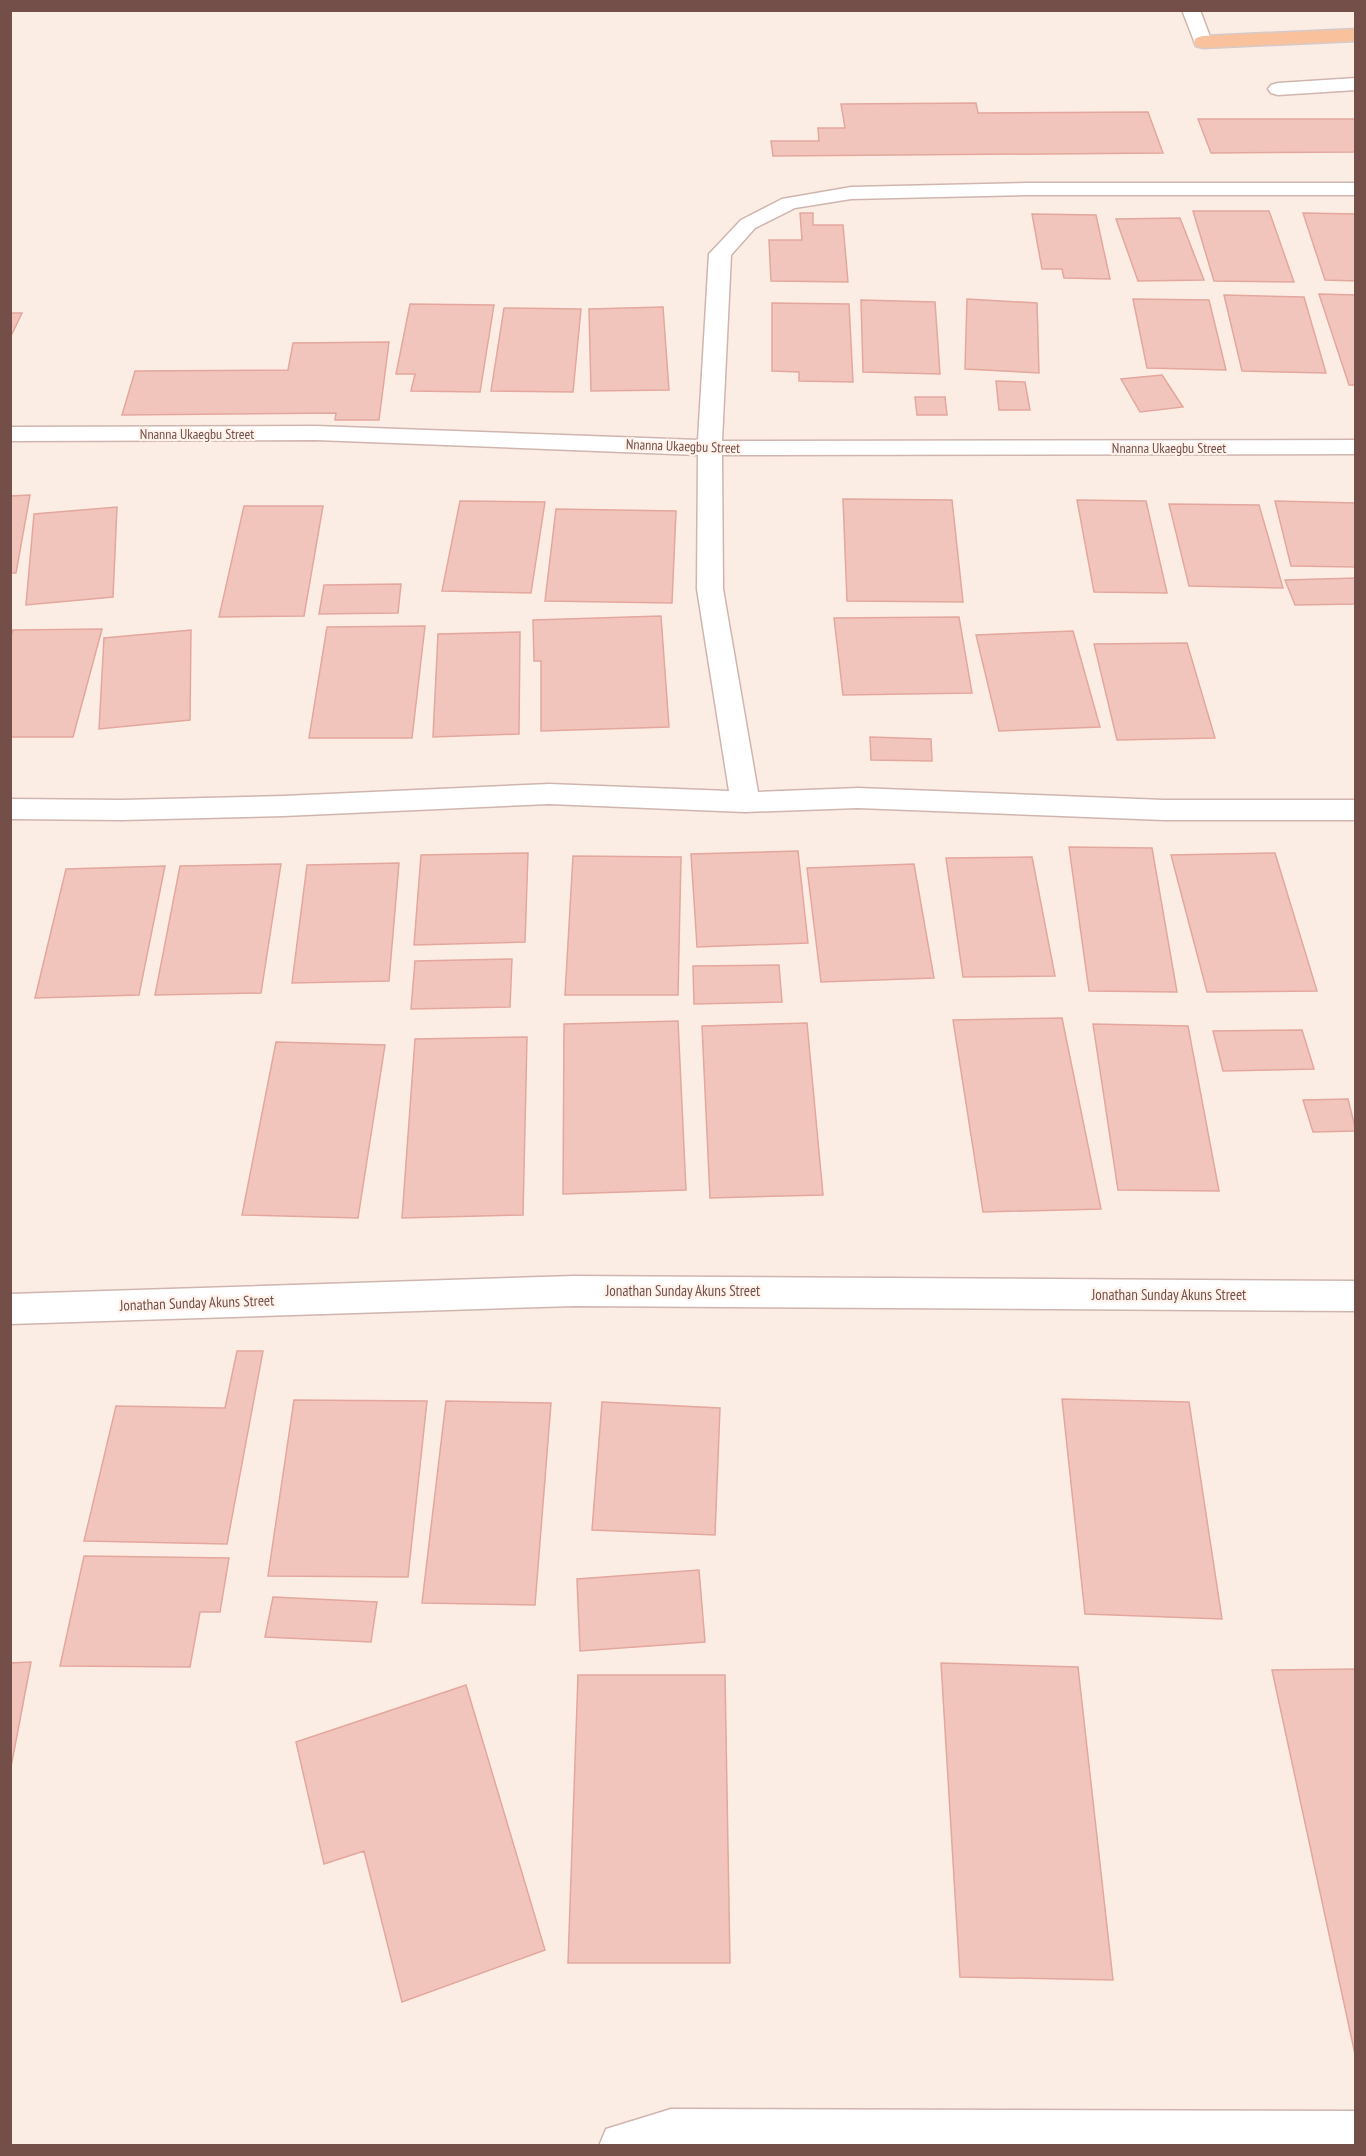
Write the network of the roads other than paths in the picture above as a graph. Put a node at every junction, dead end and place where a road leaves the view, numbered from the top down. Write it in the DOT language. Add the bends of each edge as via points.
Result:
graph roads {
  1 [pos="1191,10"];
  2 [pos="1356,35"];
  3 [pos="1203,42"];
  4 [pos="1356,84"];
  5 [pos="1278,88"];
  6 [pos="1356,189"];
  7 [pos="10,434"];
  8 [pos="1356,447"];
  9 [pos="710,448"];
  10 [pos="745,802"];
  11 [pos="10,809"];
  12 [pos="1356,810"];
  13 [pos="1356,1296"];
  14 [pos="10,1309"];
  15 [pos="1356,2135"];
  16 [pos="623,2145"];
  1 -- 3 [label="street"];
  2 -- 3 [label="main road"];
  4 -- 5 [label="street"];
  6 -- 9 [label="street" via="851,193 789,203 748,224 720,254"];
  7 -- 9 [label="street, Nnanna Ukaegbu Street" via="316,433"];
  8 -- 9 [label="street, Nnanna Ukaegbu Street"];
  9 -- 10 [label="street" via="710,589"];
  10 -- 11 [label="street" via="549,794 284,806"];
  10 -- 12 [label="street" via="858,798 1164,810"];
  13 -- 14 [label="street, Jonathan Sunday Akuns Street" via="574,1291"];
  15 -- 16 [label="street" via="671,2133"];
}
